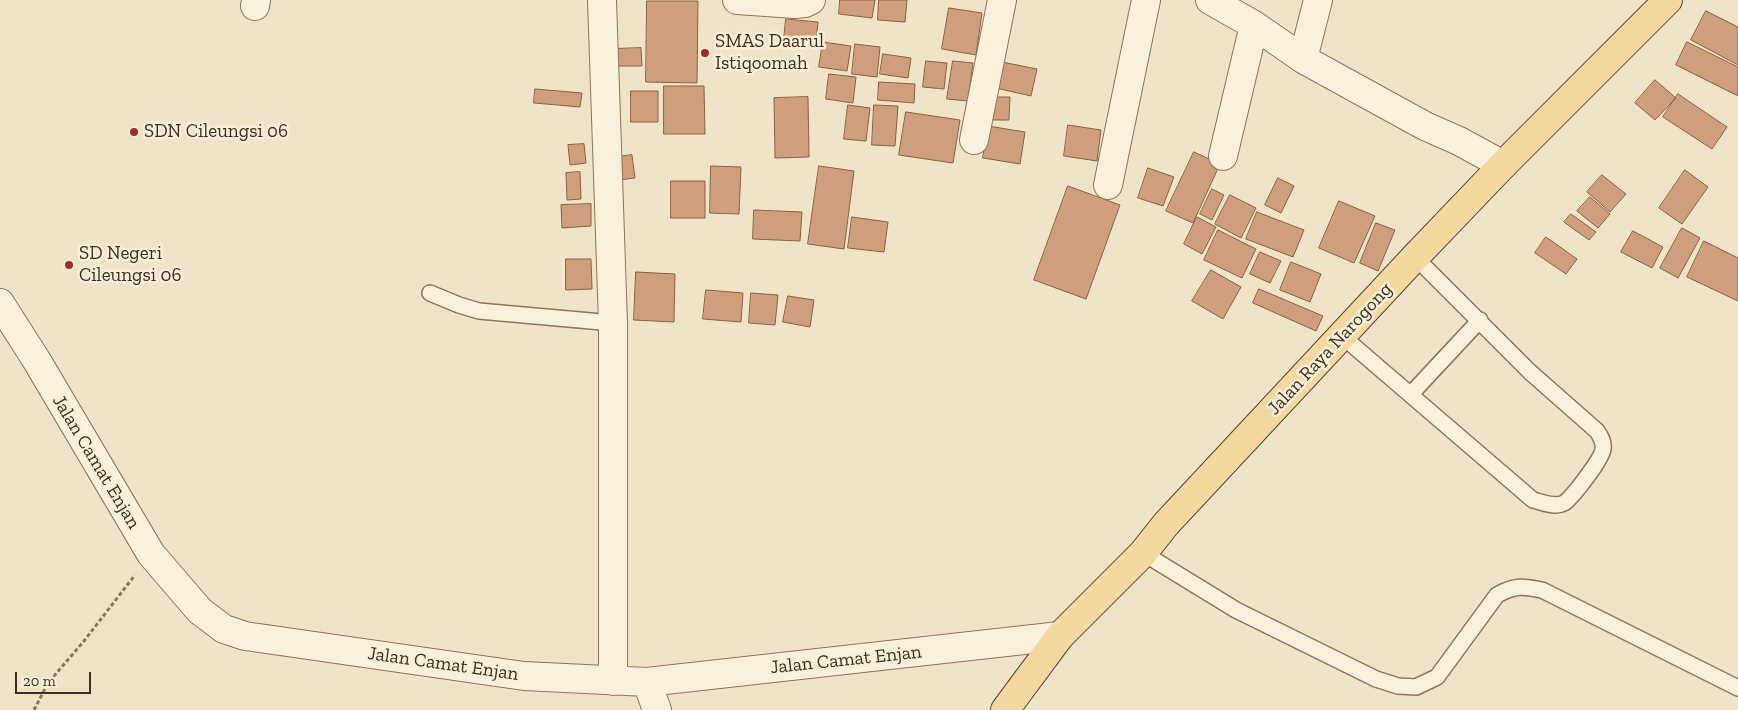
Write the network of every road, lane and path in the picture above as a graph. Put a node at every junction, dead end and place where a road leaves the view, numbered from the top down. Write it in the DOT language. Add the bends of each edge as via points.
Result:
graph roads {
  1 [pos="602,0"];
  2 [pos="737,0"];
  3 [pos="810,0"];
  4 [pos="1002,0"];
  5 [pos="1146,0"];
  6 [pos="1210,0"];
  7 [pos="1318,0"];
  8 [pos="1668,0"];
  9 [pos="1254,25"];
  10 [pos="1303,59"];
  11 [pos="974,140"];
  12 [pos="1223,156"];
  13 [pos="1503,165"];
  14 [pos="1108,185"];
  15 [pos="1415,257"];
  16 [pos="430,293"];
  17 [pos="0,303"];
  18 [pos="1480,320"];
  19 [pos="613,323"];
  20 [pos="1342,336"];
  21 [pos="1411,394"];
  22 [pos="1143,553"];
  23 [pos="151,554"];
  24 [pos="1060,636"];
  25 [pos="614,681"];
  26 [pos="646,682"];
  27 [pos="1738,688"];
  28 [pos="34,710"];
  29 [pos="658,710"];
  30 [pos="1005,710"];
  1 -- 19 [label="street"];
  2 -- 3 [label="street" via="795,4"];
  4 -- 11 [label="street"];
  5 -- 14 [label="street"];
  6 -- 9 [label="street"];
  7 -- 10 [label="street"];
  8 -- 13 [label="main road, Jalan Raya Narogong"];
  9 -- 10 [label="street"];
  9 -- 12 [label="street"];
  10 -- 13 [label="street"];
  13 -- 15 [label="main road, Jalan Raya Narogong"];
  15 -- 18 [label="lane"];
  15 -- 20 [label="main road, Jalan Raya Narogong"];
  16 -- 19 [label="lane" via="479,311"];
  17 -- 23 [label="street, Jalan Camat Enjan"];
  18 -- 21 [label="lane"];
  18 -- 21 [label="lane" via="1530,372 1597,431 1603,441 1598,463 1564,502 1555,505 1533,500"];
  19 -- 25 [label="street"];
  20 -- 21 [label="lane"];
  20 -- 22 [label="main road, Jalan Raya Narogong" via="1166,524"];
  22 -- 24 [label="main road, Jalan Raya Narogong"];
  22 -- 27 [label="lane" via="1236,610 1376,679 1398,686 1416,687 1438,678 1497,595 1510,588 1524,586 1542,590"];
  23 -- 25 [label="street, Jalan Camat Enjan" via="200,610 224,629 245,636 524,676"];
  23 -- 28 [label="path" via="48,683"];
  24 -- 26 [label="street, Jalan Camat Enjan"];
  24 -- 30 [label="main road, Jalan Raya Narogong"];
  25 -- 26 [label="street, Jalan Camat Enjan"];
  26 -- 29 [label="street"];
}
